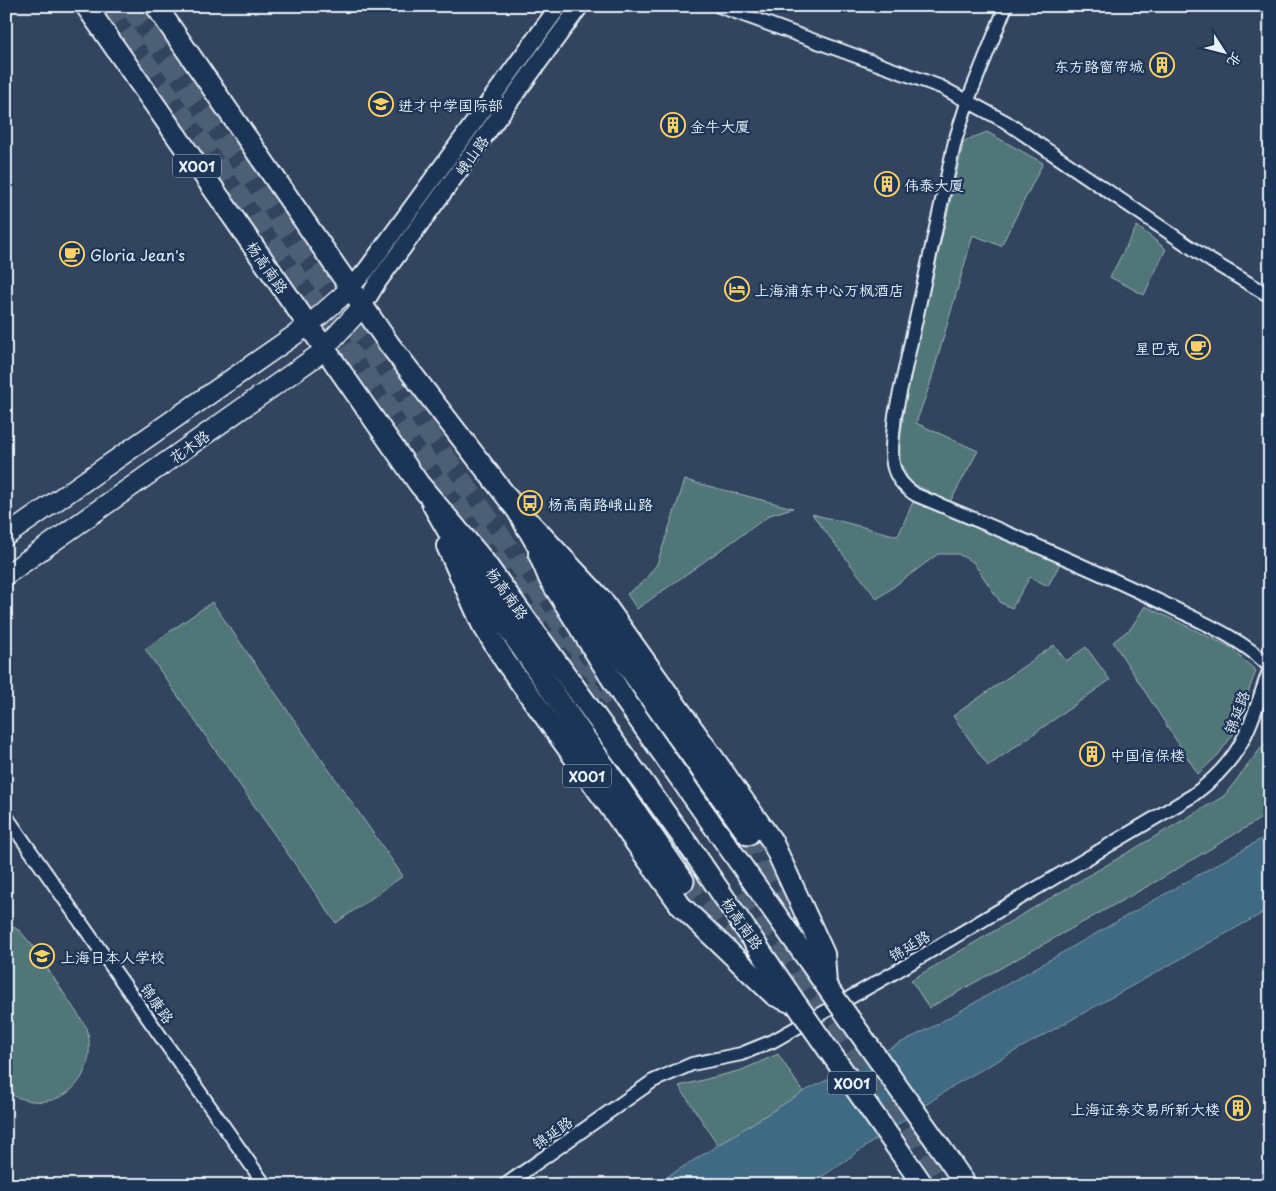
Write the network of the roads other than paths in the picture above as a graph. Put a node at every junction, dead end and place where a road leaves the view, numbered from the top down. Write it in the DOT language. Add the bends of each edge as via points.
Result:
graph roads {
  1 [pos="86,6"];
  2 [pos="156,6"];
  3 [pos="559,6"];
  4 [pos="580,6"];
  5 [pos="718,6"];
  6 [pos="1006,6"];
  7 [pos="968,100"];
  8 [pos="350,289"];
  9 [pos="1270,296"];
  10 [pos="363,306"];
  11 [pos="309,325"];
  12 [pos="324,347"];
  13 [pos="433,504"];
  14 [pos="520,514"];
  15 [pos="6,536"];
  16 [pos="6,575"];
  17 [pos="1270,667"];
  18 [pos="6,816"];
  19 [pos="748,834"];
  20 [pos="683,881"];
  21 [pos="827,988"];
  22 [pos="797,1005"];
  23 [pos="265,1185"];
  24 [pos="505,1185"];
  25 [pos="923,1185"];
  26 [pos="966,1185"];
  1 -- 11 [label="main road, 杨高南路 / X001"];
  2 -- 8 [label="main road, 杨高南路 / X001"];
  3 -- 8 [label="street, 峨山路"];
  4 -- 10 [label="street, 峨山路" via="376,283"];
  5 -- 7 [label="street" via="941,87"];
  6 -- 7 [label="street"];
  7 -- 9 [label="street" via="1006,122 1211,261"];
  7 -- 17 [label="street" via="955,141 895,416 892,458 898,481 916,495 1130,587 1237,639"];
  8 -- 10 [label="main road, 杨高南路 / X001"];
  8 -- 11 [label="main road, 花木路"];
  10 -- 12 [label="main road, 花木路"];
  10 -- 14 [label="main road, 杨高南路 / X001"];
  11 -- 12 [label="main road, 杨高南路 / X001"];
  11 -- 15 [label="main road, 花木路"];
  12 -- 13 [label="main road, 杨高南路 / X001"];
  12 -- 16 [label="main road, 花木路"];
  13 -- 20 [label="highway" via="483,591"];
  13 -- 22 [label="main road, 杨高南路 / X001" via="484,560 694,853"];
  13 -- 22 [label="main road, X001" via="450,554 482,624 505,661 675,898 691,918 774,995"];
  14 -- 19 [label="highway" via="539,547 588,610"];
  14 -- 21 [label="main road, 杨高南路 / X001" via="550,580 625,700"];
  14 -- 21 [label="main road, X001" via="601,599 772,841 824,954"];
  17 -- 24 [label="street, 锦延路" via="1244,740 1234,758 1215,779 1192,796 772,1041 741,1054 692,1064 653,1081"];
  18 -- 23 [label="street, 锦康路"];
  21 -- 26 [label="main road, 杨高南路 / X001, bridge"];
  22 -- 25 [label="main road, 杨高南路 / X001, bridge"];
}
